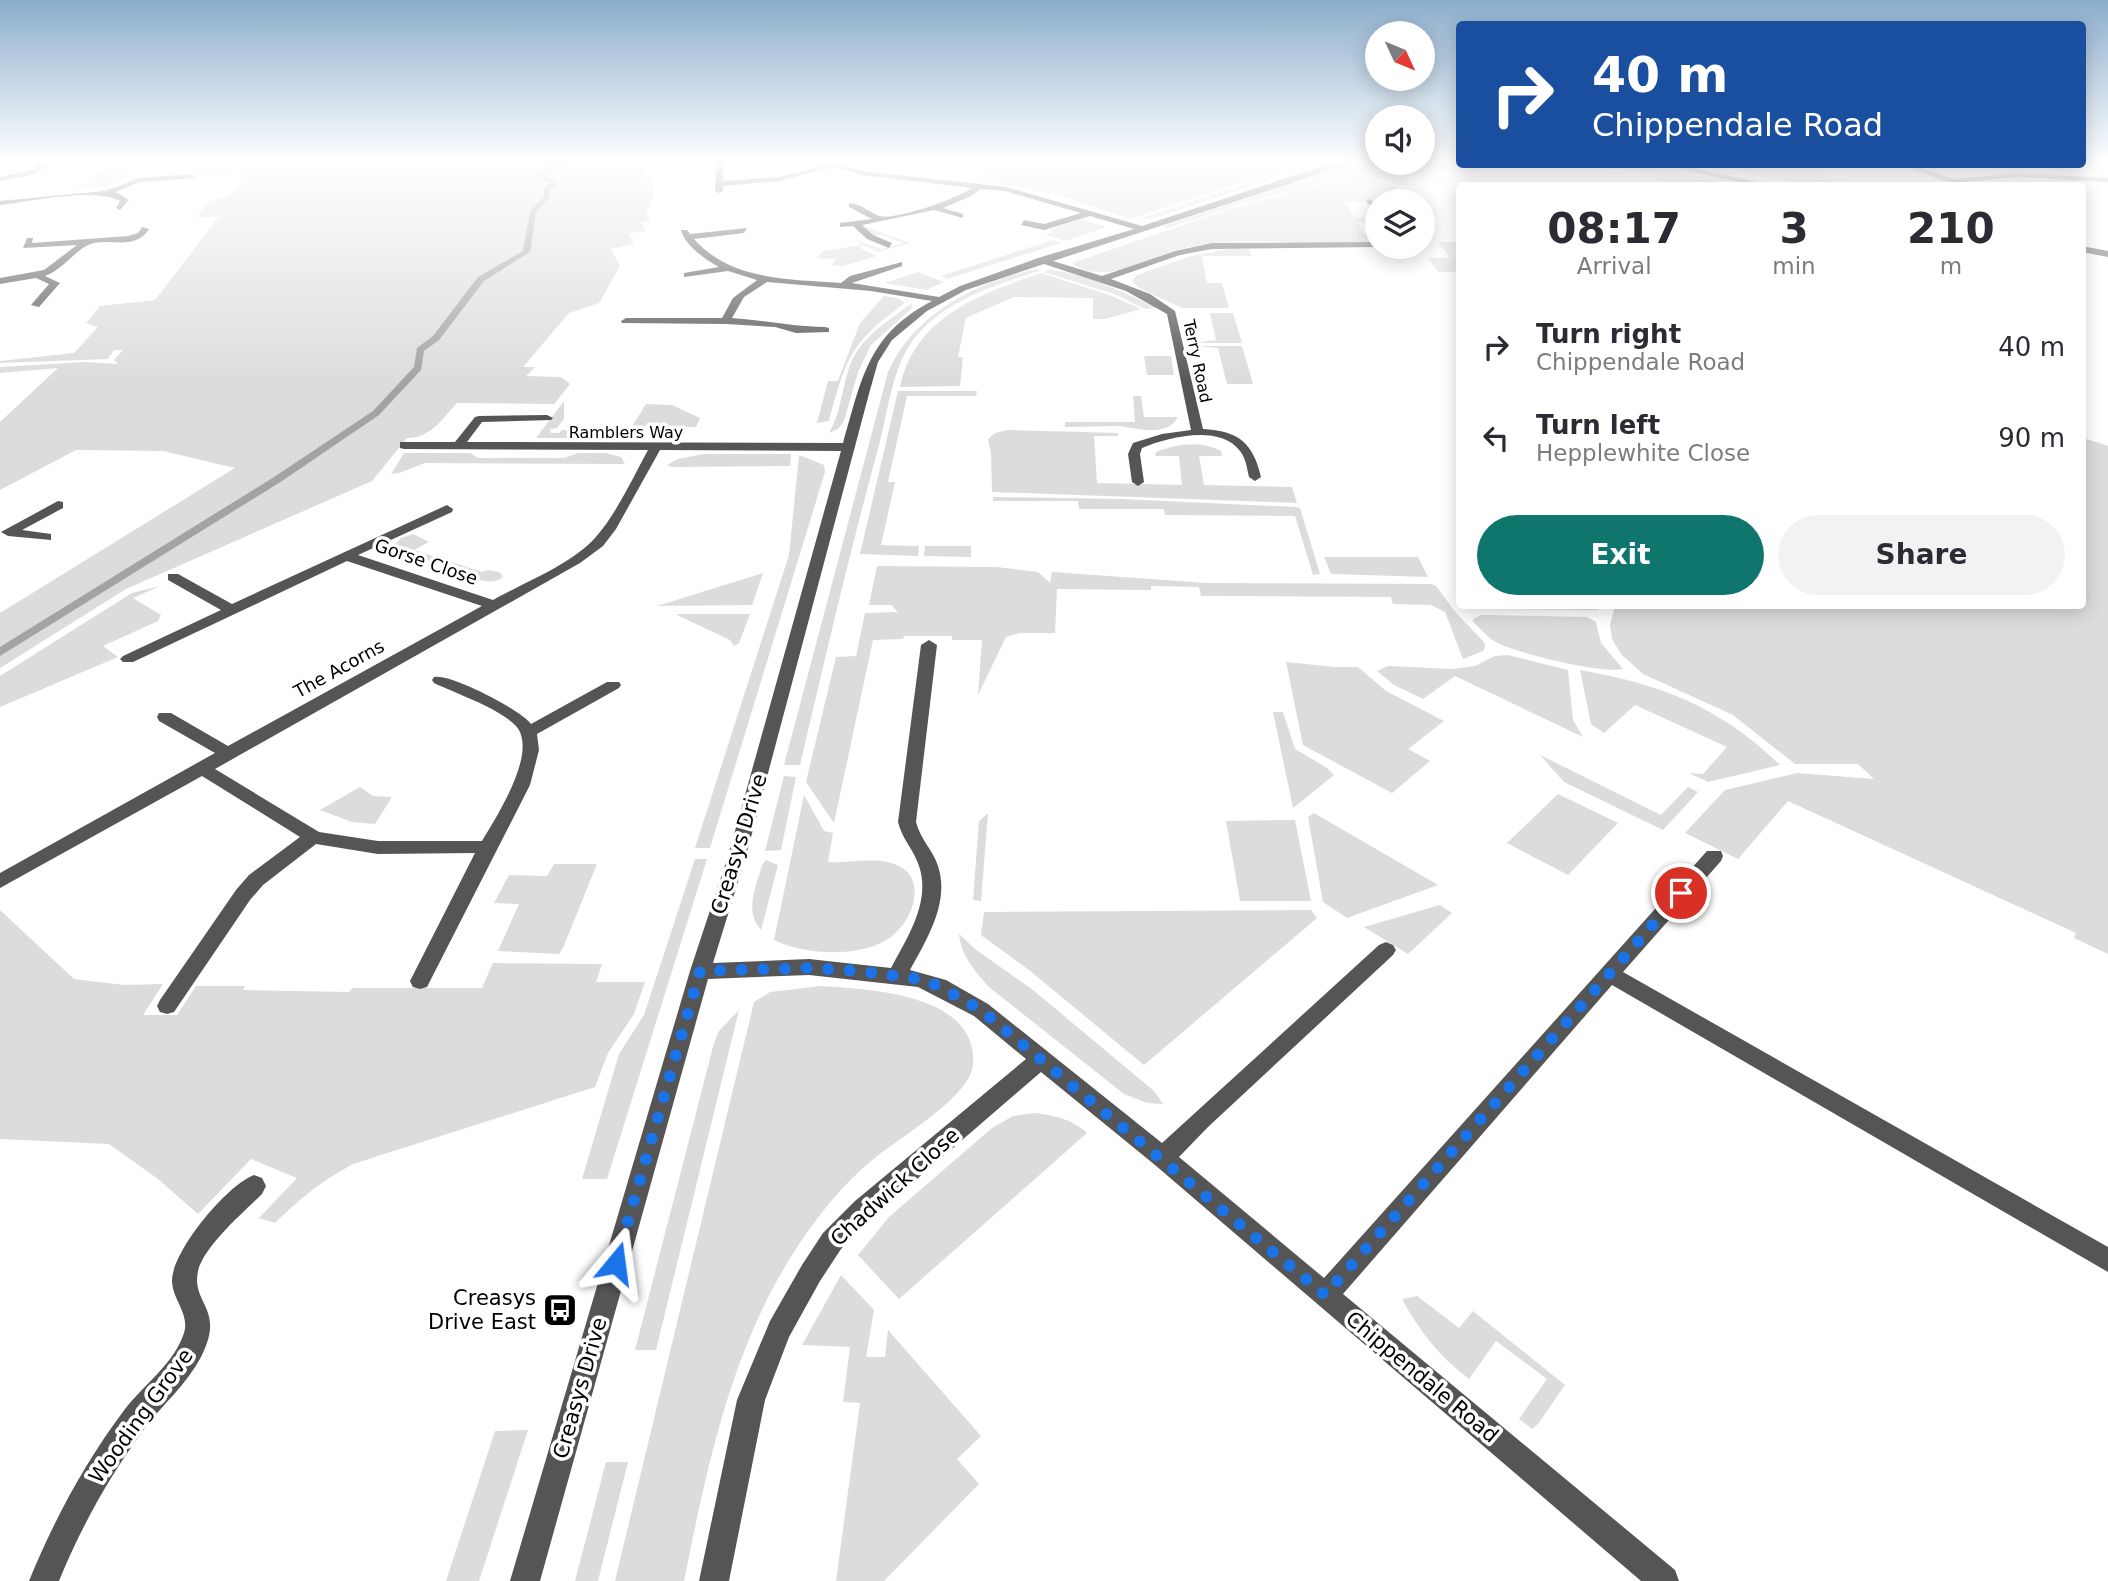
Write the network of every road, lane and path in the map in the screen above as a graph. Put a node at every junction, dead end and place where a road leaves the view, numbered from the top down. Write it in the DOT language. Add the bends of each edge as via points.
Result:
graph roads {
  1 [pos="141,235"];
  2 [pos="690,235"];
  3 [pos="867,235"];
  4 [pos="1119,235"];
  5 [pos="30,240"];
  6 [pos="84,243"];
  7 [pos="1365,245"];
  8 [pos="889,246"];
  9 [pos="2086,249"];
  10 [pos="2108,254"];
  11 [pos="1041,260"];
  12 [pos="899,264"];
  13 [pos="769,265"];
  14 [pos="729,268"];
  15 [pos="747,274"];
  16 [pos="687,275"];
  17 [pos="38,276"];
  18 [pos="767,278"];
  19 [pos="1099,279"];
  20 [pos="0,281"];
  21 [pos="844,285"];
  22 [pos="941,300"];
  23 [pos="36,305"];
  24 [pos="626,321"];
  25 [pos="726,321"];
  26 [pos="825,330"];
  27 [pos="547,418"];
  28 [pos="1197,431"];
  29 [pos="404,445"];
  30 [pos="458,446"];
  31 [pos="848,447"];
  32 [pos="654,448"];
  33 [pos="1255,477"];
  34 [pos="1138,482"];
  35 [pos="58,505"];
  36 [pos="447,509"];
  37 [pos="4,532"];
  38 [pos="46,537"];
  39 [pos="346,556"];
  40 [pos="173,578"];
  41 [pos="494,605"];
  42 [pos="232,610"];
  43 [pos="929,645"];
  44 [pos="128,659"];
  45 [pos="439,680"];
  46 [pos="613,685"];
  47 [pos="165,717"];
  48 [pos="529,732"];
  49 [pos="227,753"];
  50 [pos="201,768"];
  51 [pos="313,837"];
  52 [pos="488,847"];
  53 [pos="1714,856"];
  54 [pos="0,881"];
  55 [pos="1385,950"];
  56 [pos="700,971"];
  57 [pos="1610,974"];
  58 [pos="897,976"];
  59 [pos="421,981"];
  60 [pos="167,1006"];
  61 [pos="1041,1059"];
  62 [pos="1163,1158"];
  63 [pos="254,1186"];
  64 [pos="2108,1260"];
  65 [pos="1325,1295"];
  66 [pos="44,1581"];
  67 [pos="525,1581"];
  68 [pos="714,1581"];
  69 [pos="1664,1581"];
  1 -- 6 [label="street"];
  2 -- 14 [label="street" via="686,235 700,253"];
  3 -- 8 [label="street"];
  4 -- 11 [label="street"];
  5 -- 6 [label="street" via="26,246"];
  6 -- 17 [label="street" via="62,265"];
  7 -- 19 [label="street" via="1205,247"];
  9 -- 10 [label="street"];
  11 -- 19 [label="street, Terry Road"];
  11 -- 22 [label="street"];
  12 -- 21 [label="street"];
  13 -- 15 [label="street"];
  14 -- 15 [label="street"];
  14 -- 16 [label="street"];
  15 -- 18 [label="street"];
  17 -- 20 [label="street"];
  17 -- 23 [label="street" via="55,283"];
  18 -- 21 [label="street"];
  18 -- 25 [label="street" via="733,300"];
  19 -- 28 [label="street, Terry Road" via="1151,299 1172,313"];
  21 -- 22 [label="street"];
  22 -- 31 [label="street" via="910,318 882,346"];
  24 -- 25 [label="street" via="640,326"];
  25 -- 26 [label="street"];
  27 -- 30 [label="street" via="479,419"];
  28 -- 33 [label="street" via="1239,443 1247,451"];
  28 -- 34 [label="street" via="1137,446"];
  29 -- 30 [label="street, Ramblers Way"];
  30 -- 32 [label="street, Ramblers Way"];
  31 -- 32 [label="street, Ramblers Way"];
  31 -- 56 [label="street, Creasys Drive" via="737,856"];
  32 -- 41 [label="street, The Acorns" via="598,543"];
  35 -- 37 [label="street"];
  36 -- 39 [label="street, Gorse Close"];
  37 -- 38 [label="street"];
  39 -- 41 [label="street, Gorse Close"];
  39 -- 42 [label="street, Gorse Close"];
  40 -- 42 [label="street"];
  41 -- 49 [label="street, The Acorns"];
  42 -- 44 [label="street, Gorse Close"];
  43 -- 58 [label="street" via="907,822 909,836 928,863 930,907"];
  45 -- 48 [label="street" via="511,717"];
  46 -- 48 [label="street"];
  47 -- 49 [label="street"];
  48 -- 52 [label="street" via="532,753 528,766"];
  49 -- 50 [label="street, The Acorns"];
  50 -- 51 [label="street"];
  50 -- 54 [label="street, The Acorns"];
  51 -- 52 [label="street" via="355,846"];
  51 -- 60 [label="street" via="243,895"];
  52 -- 59 [label="street"];
  53 -- 57 [label="street"];
  55 -- 62 [label="street"];
  56 -- 58 [label="street, Chippendale Road" via="809,968"];
  56 -- 67 [label="street, Creasys Drive"];
  57 -- 64 [label="street"];
  57 -- 65 [label="street"];
  58 -- 61 [label="street, Chippendale Road" via="919,979 959,996"];
  61 -- 62 [label="street, Chippendale Road"];
  61 -- 68 [label="street, Chadwick Close" via="864,1209 832,1241 811,1273 779,1330 751,1401"];
  62 -- 65 [label="street, Chippendale Road"];
  63 -- 66 [label="street, Wooding Grove" via="187,1264 184,1283 199,1315 197,1336 99,1472"];
  65 -- 69 [label="street, Chippendale Road"];
}
